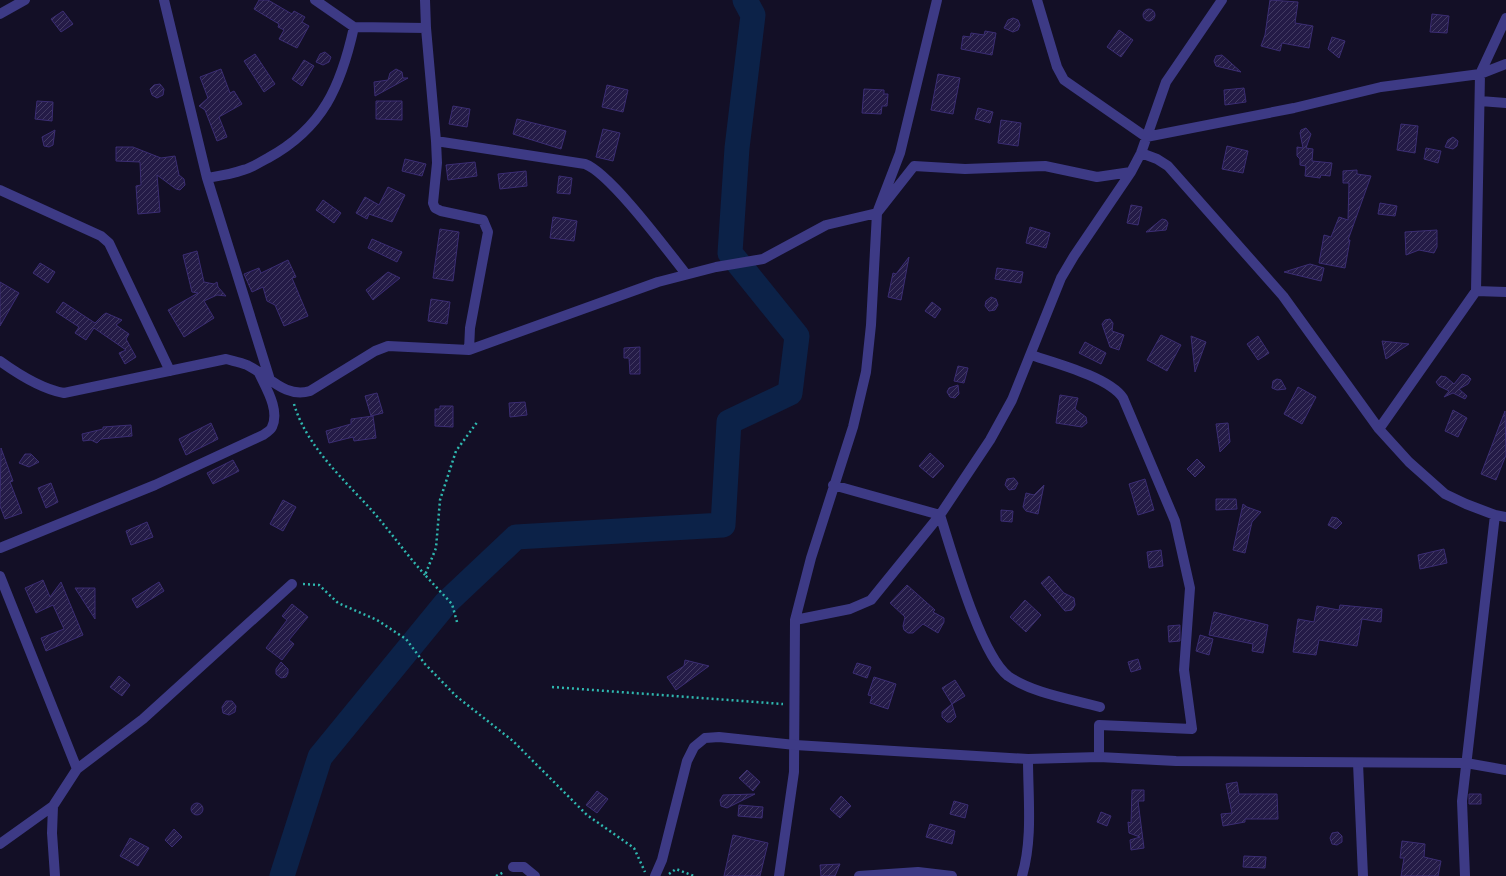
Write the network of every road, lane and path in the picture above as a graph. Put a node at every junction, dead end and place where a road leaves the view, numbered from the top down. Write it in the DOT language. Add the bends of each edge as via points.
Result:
graph roads {
  1 [pos="25,0"];
  2 [pos="164,0"];
  3 [pos="315,0"];
  4 [pos="425,0"];
  5 [pos="937,0"];
  6 [pos="1038,0"];
  7 [pos="1222,0"];
  8 [pos="0,14"];
  9 [pos="1506,18"];
  10 [pos="354,27"];
  11 [pos="426,28"];
  12 [pos="1506,64"];
  13 [pos="1480,74"];
  14 [pos="1480,101"];
  15 [pos="1506,103"];
  16 [pos="1146,137"];
  17 [pos="436,141"];
  18 [pos="1141,153"];
  19 [pos="1132,172"];
  20 [pos="207,178"];
  21 [pos="0,190"];
  22 [pos="877,213"];
  23 [pos="686,274"];
  24 [pos="1476,291"];
  25 [pos="1506,292"];
  26 [pos="469,350"];
  27 [pos="1031,355"];
  28 [pos="0,361"];
  29 [pos="170,371"];
  30 [pos="259,373"];
  31 [pos="270,380"];
  32 [pos="290,392"];
  33 [pos="478,421"];
  34 [pos="1379,429"];
  35 [pos="833,485"];
  36 [pos="940,515"];
  37 [pos="1495,515"];
  38 [pos="1506,517"];
  39 [pos="0,548"];
  40 [pos="425,575"];
  41 [pos="0,576"];
  42 [pos="292,584"];
  43 [pos="795,620"];
  44 [pos="457,622"];
  45 [pos="552,687"];
  46 [pos="794,705"];
  47 [pos="1100,707"];
  48 [pos="795,745"];
  49 [pos="1099,757"];
  50 [pos="1028,759"];
  51 [pos="1358,763"];
  52 [pos="1466,763"];
  53 [pos="77,769"];
  54 [pos="1506,770"];
  55 [pos="53,806"];
  56 [pos="0,844"];
  57 [pos="514,867"];
  58 [pos="55,876"];
  59 [pos="535,876"];
  60 [pos="647,876"];
  61 [pos="655,876"];
  62 [pos="665,876"];
  63 [pos="694,876"];
  64 [pos="779,876"];
  65 [pos="859,876"];
  66 [pos="952,876"];
  67 [pos="1022,876"];
  68 [pos="1363,876"];
  69 [pos="1465,876"];
  1 -- 8 [label="street"];
  2 -- 20 [label="street"];
  3 -- 10 [label="street"];
  4 -- 11 [label="street"];
  5 -- 22 [label="street" via="900,153"];
  6 -- 16 [label="street" via="1057,67 1064,80"];
  7 -- 16 [label="street" via="1166,82"];
  9 -- 13 [label="street"];
  10 -- 11 [label="street"];
  10 -- 20 [label="street" via="348,57 338,82 324,111 306,131 282,150 243,170"];
  11 -- 17 [label="street"];
  12 -- 13 [label="street"];
  13 -- 14 [label="street"];
  13 -- 16 [label="street" via="1381,86 1294,108"];
  14 -- 15 [label="street"];
  14 -- 24 [label="street"];
  16 -- 18 [label="street"];
  17 -- 23 [label="street" via="592,166 614,188"];
  17 -- 26 [label="street" via="437,164 433,203 435,208 483,220 488,232 470,328"];
  18 -- 19 [label="street"];
  18 -- 34 [label="street" via="1157,159 1172,170 1283,296"];
  19 -- 22 [label="street" via="1096,177 1045,166 966,169 914,166"];
  19 -- 27 [label="street" via="1074,256 1062,278"];
  20 -- 31 [label="street"];
  21 -- 29 [label="street" via="101,236 109,243"];
  22 -- 23 [label="street" via="826,225 763,259"];
  22 -- 35 [label="street" via="866,372 853,427"];
  23 -- 26 [label="street"];
  24 -- 25 [label="street"];
  24 -- 34 [label="street"];
  26 -- 32 [label="street" via="388,346 375,351 310,391 297,394"];
  27 -- 36 [label="street" via="1012,400 990,440"];
  27 -- 49 [label="street" via="1079,371 1116,388 1123,398 1174,521 1190,588 1184,670 1192,729 1099,725"];
  28 -- 29 [label="street" via="24,376 64,393"];
  29 -- 30 [label="street" via="226,359 248,366"];
  30 -- 31 [label="street"];
  30 -- 39 [label="street" via="272,402 275,416 272,428 263,435 155,485"];
  31 -- 32 [label="street"];
  32 -- 40 [label="path" via="298,418 327,462 376,515"];
  33 -- 40 [label="path" via="456,451 440,500 436,548"];
  34 -- 37 [label="street" via="1409,462 1445,494"];
  35 -- 36 [label="street"];
  35 -- 43 [label="street"];
  36 -- 43 [label="street" via="871,600 850,609"];
  36 -- 47 [label="street" via="978,626 993,659 1007,675 1025,686"];
  37 -- 38 [label="street"];
  37 -- 52 [label="street"];
  40 -- 44 [label="path" via="452,604"];
  41 -- 53 [label="street"];
  42 -- 53 [label="street" via="143,719"];
  42 -- 60 [label="path" via="319,585 338,603 377,620 406,639 425,664 456,696 513,741 587,815 634,848"];
  43 -- 46 [label="street"];
  45 -- 46 [label="path"];
  46 -- 48 [label="street"];
  48 -- 50 [label="street"];
  48 -- 61 [label="street" via="719,736 705,738 694,747 687,761 662,860"];
  48 -- 64 [label="street" via="794,772"];
  49 -- 50 [label="street"];
  49 -- 51 [label="street" via="1176,761"];
  50 -- 67 [label="street" via="1028,842"];
  51 -- 52 [label="street"];
  51 -- 68 [label="street"];
  52 -- 54 [label="street"];
  52 -- 69 [label="street" via="1462,801"];
  53 -- 55 [label="street"];
  55 -- 56 [label="street"];
  55 -- 58 [label="street"];
  57 -- 59 [label="street" via="524,868"];
  62 -- 63 [label="path" via="676,869"];
  65 -- 66 [label="street" via="918,872"];
}
